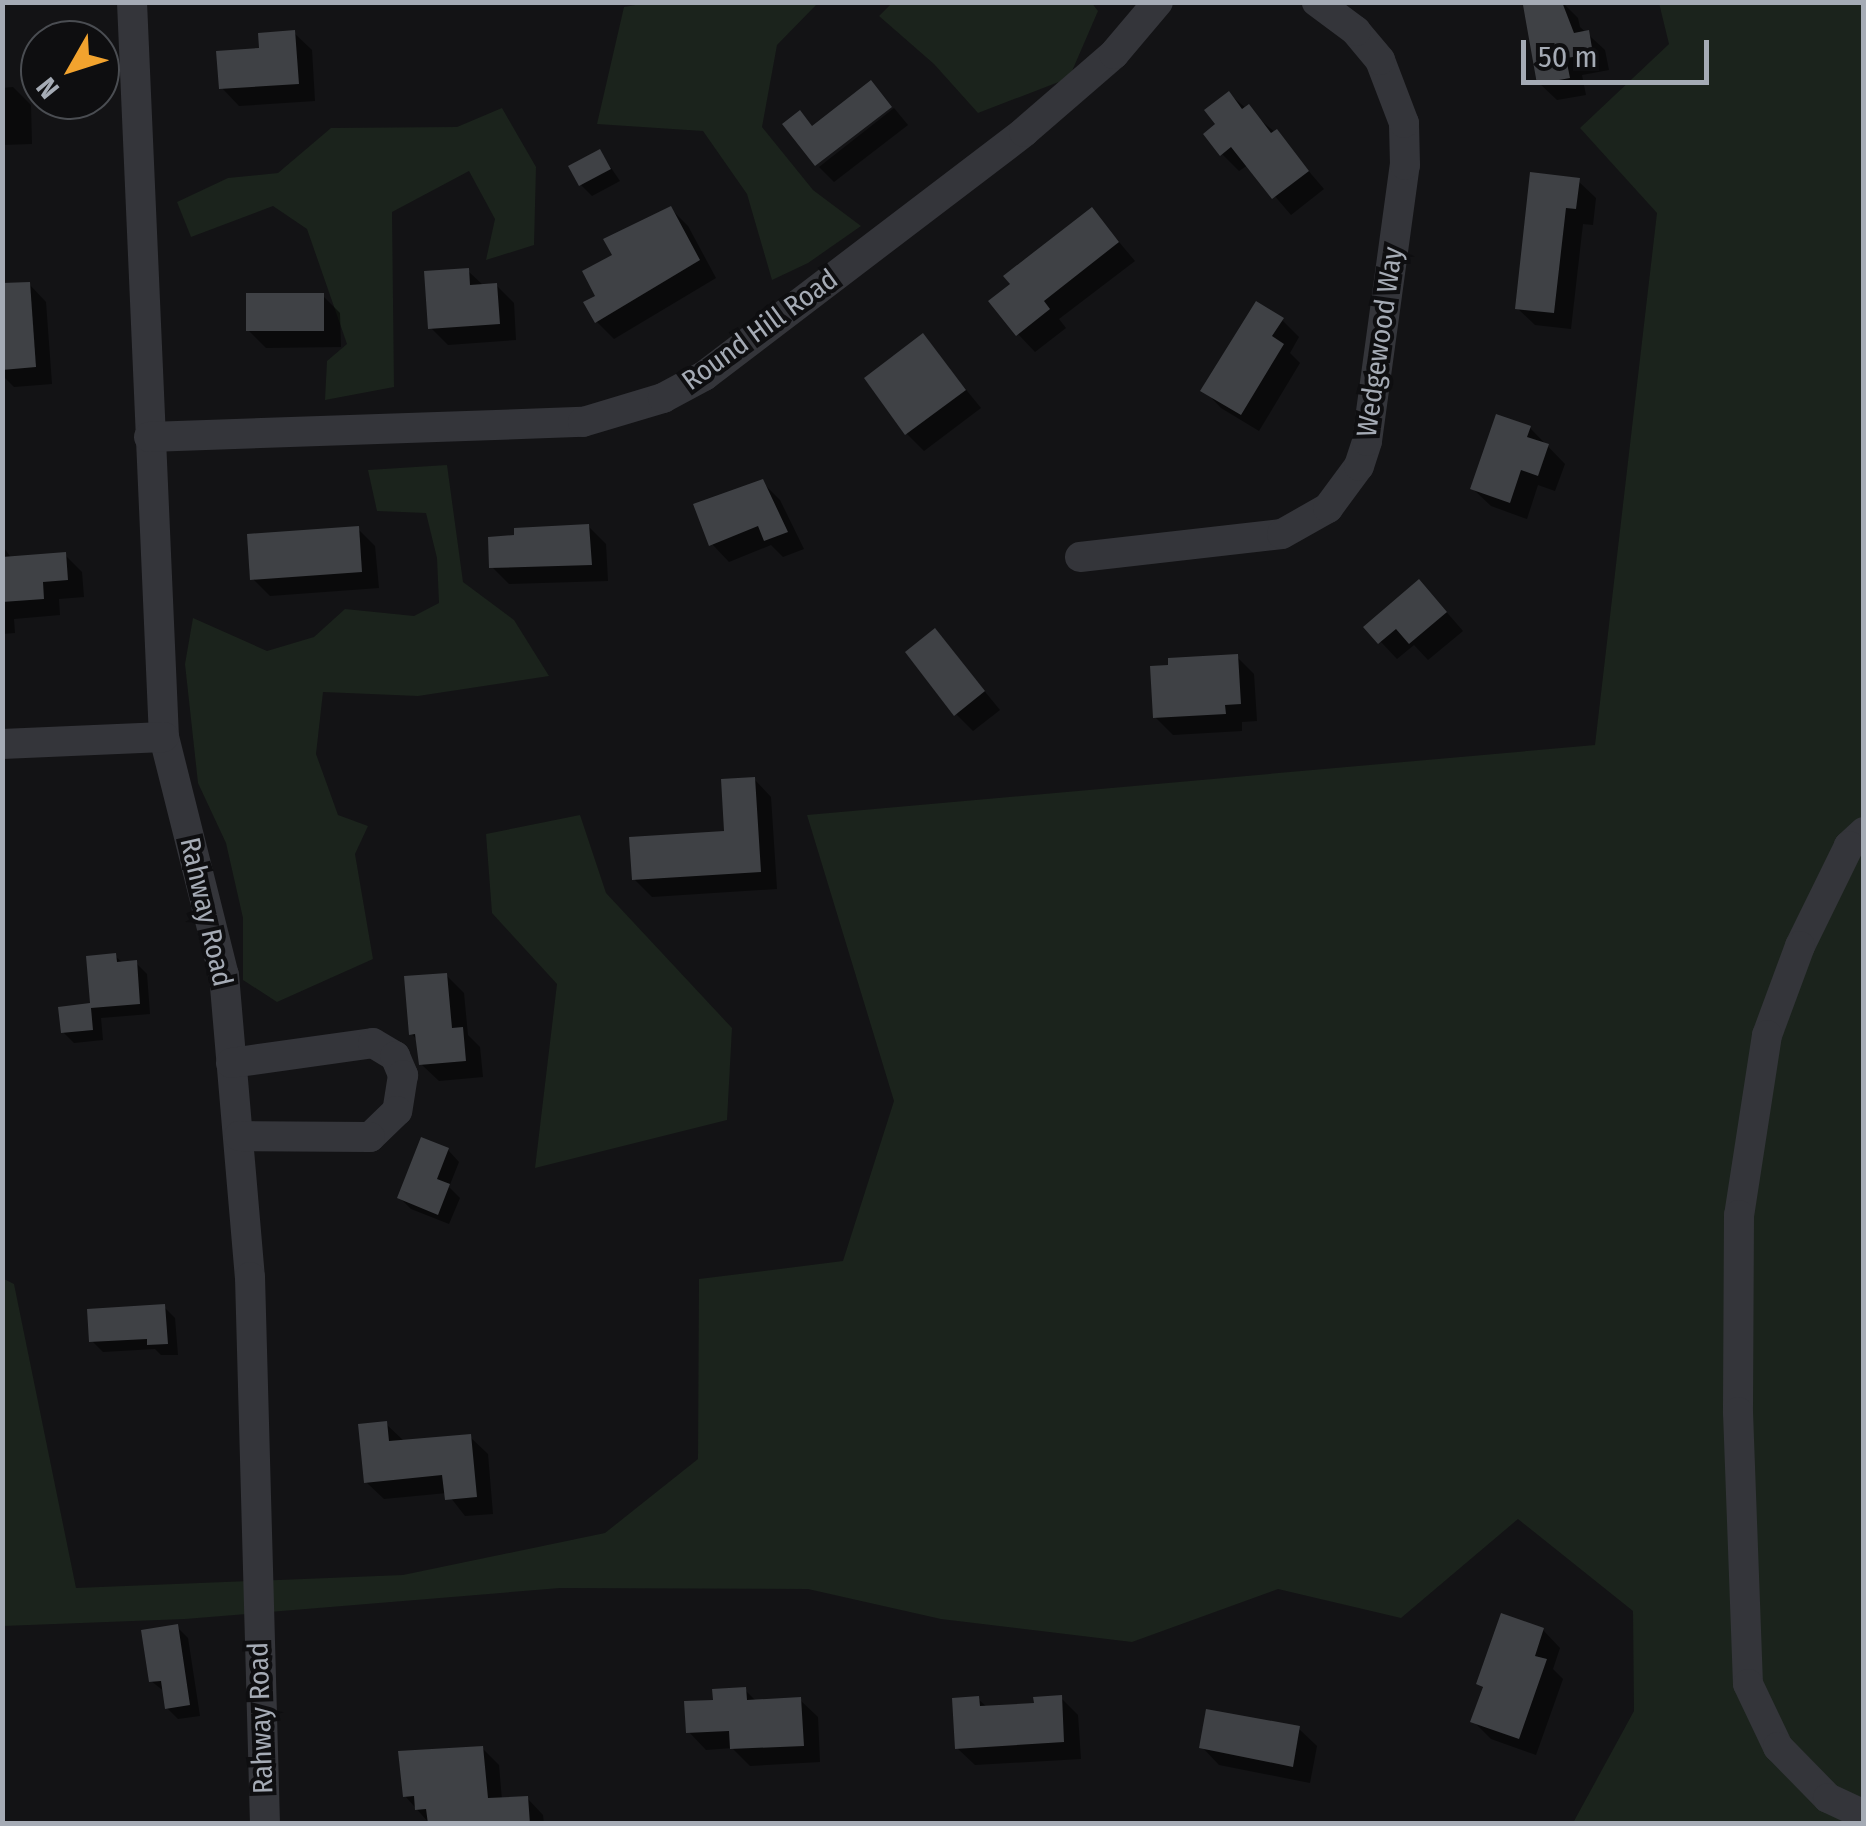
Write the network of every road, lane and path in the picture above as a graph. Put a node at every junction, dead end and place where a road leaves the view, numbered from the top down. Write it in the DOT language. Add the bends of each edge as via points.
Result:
graph roads {
  1 [pos="132,2"];
  2 [pos="1158,2"];
  3 [pos="1316,2"];
  4 [pos="149,437"];
  5 [pos="1080,558"];
  6 [pos="164,736"];
  7 [pos="2,744"];
  8 [pos="1864,832"];
  9 [pos="231,1063"];
  10 [pos="239,1136"];
  11 [pos="1864,1815"];
  12 [pos="265,1824"];
  1 -- 4 [label="street, Rahway Road"];
  2 -- 4 [label="street, Round Hill Road" via="1114,54 1024,132 704,376 663,398 583,422"];
  3 -- 5 [label="street, Wedgewood Way" via="1356,31 1380,60 1404,123 1405,165 1359,466 1328,508 1282,534"];
  4 -- 6 [label="street, Rahway Road"];
  6 -- 7 [label="street"];
  6 -- 9 [label="street, Rahway Road" via="224,974"];
  8 -- 11 [label="street" via="1849,846 1800,946 1767,1034 1738,1215 1738,1412 1748,1684 1778,1747 1828,1798"];
  9 -- 10 [label="street, Rahway Road"];
  9 -- 10 [label="street" via="373,1043 395,1056 403,1074 398,1111 370,1137"];
  10 -- 12 [label="street, Rahway Road" via="250,1277"];
}
